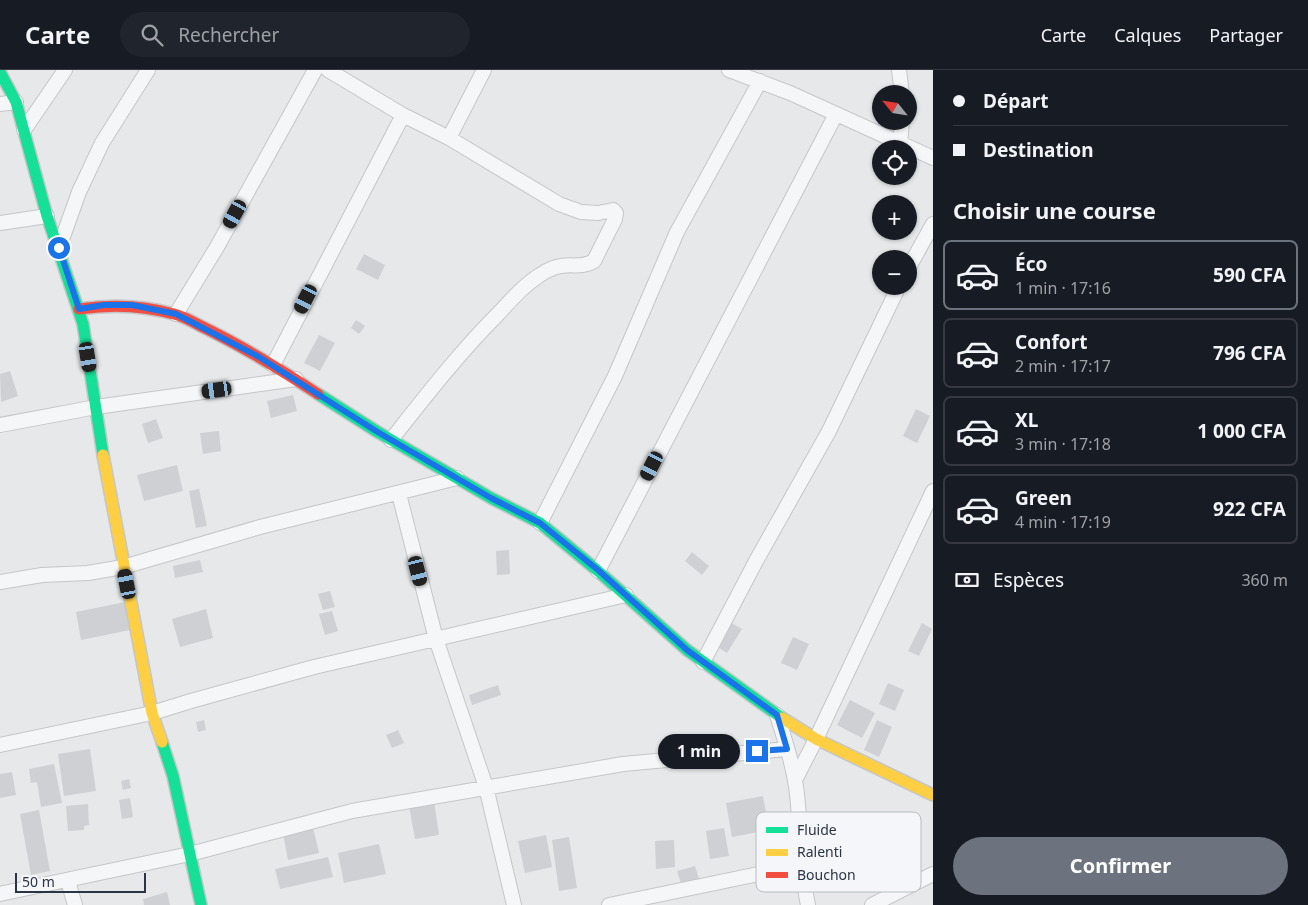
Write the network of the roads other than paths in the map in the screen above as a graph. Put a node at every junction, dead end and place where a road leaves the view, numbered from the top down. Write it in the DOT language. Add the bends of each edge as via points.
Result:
graph roads {
  1 [pos="65,70"];
  2 [pos="148,70"];
  3 [pos="315,70"];
  4 [pos="328,70"];
  5 [pos="484,70"];
  6 [pos="729,70"];
  7 [pos="899,70"];
  8 [pos="0,72"];
  9 [pos="760,81"];
  10 [pos="901,85"];
  11 [pos="16,102"];
  12 [pos="0,104"];
  13 [pos="836,114"];
  14 [pos="403,115"];
  15 [pos="24,130"];
  16 [pos="449,138"];
  17 [pos="891,140"];
  18 [pos="917,151"];
  19 [pos="933,158"];
  20 [pos="47,216"];
  21 [pos="0,223"];
  22 [pos="933,224"];
  23 [pos="59,248"];
  24 [pos="917,253"];
  25 [pos="895,295"];
  26 [pos="79,309"];
  27 [pos="176,314"];
  28 [pos="272,365"];
  29 [pos="296,379"];
  30 [pos="96,407"];
  31 [pos="0,425"];
  32 [pos="391,440"];
  33 [pos="457,478"];
  34 [pos="933,491"];
  35 [pos="399,494"];
  36 [pos="540,523"];
  37 [pos="124,566"];
  38 [pos="598,570"];
  39 [pos="0,582"];
  40 [pos="626,595"];
  41 [pos="436,639"];
  42 [pos="703,662"];
  43 [pos="152,713"];
  44 [pos="777,715"];
  45 [pos="816,740"];
  46 [pos="0,744"];
  47 [pos="787,749"];
  48 [pos="795,780"];
  49 [pos="486,787"];
  50 [pos="933,795"];
  51 [pos="798,812"];
  52 [pos="190,854"];
  53 [pos="933,874"];
  54 [pos="756,875"];
  55 [pos="921,880"];
  56 [pos="68,881"];
  57 [pos="806,892"];
  58 [pos="895,892"];
  59 [pos="0,894"];
  60 [pos="75,905"];
  61 [pos="201,905"];
  62 [pos="514,905"];
  63 [pos="609,905"];
  64 [pos="808,905"];
  65 [pos="872,905"];
  1 -- 15 [label="street"];
  2 -- 23 [label="street" via="102,144 79,192"];
  3 -- 27 [label="street"];
  4 -- 14 [label="street"];
  5 -- 16 [label="street"];
  6 -- 9 [label="street"];
  7 -- 10 [label="street"];
  8 -- 11 [label="street"];
  9 -- 13 [label="street"];
  9 -- 36 [label="street" via="677,232 615,376"];
  11 -- 12 [label="street"];
  11 -- 15 [label="street"];
  13 -- 17 [label="street"];
  13 -- 38 [label="street"];
  14 -- 16 [label="street"];
  14 -- 28 [label="street"];
  15 -- 20 [label="street"];
  16 -- 32 [label="street" via="558,204 581,212 613,210 615,219 589,265 550,269 514,297 475,336"];
  18 -- 19 [label="street"];
  20 -- 21 [label="street"];
  20 -- 23 [label="street"];
  22 -- 24 [label="street"];
  23 -- 26 [label="street"];
  25 -- 42 [label="street" via="829,431"];
  26 -- 27 [label="street" via="132,305"];
  26 -- 30 [label="street"];
  27 -- 28 [label="street"];
  28 -- 29 [label="street"];
  29 -- 30 [label="street"];
  29 -- 32 [label="street"];
  30 -- 31 [label="street"];
  30 -- 37 [label="street"];
  32 -- 33 [label="street"];
  33 -- 35 [label="street"];
  33 -- 36 [label="street"];
  34 -- 45 [label="street"];
  35 -- 37 [label="street" via="260,527"];
  35 -- 41 [label="street"];
  36 -- 38 [label="street"];
  37 -- 39 [label="street"];
  37 -- 43 [label="street"];
  38 -- 40 [label="street"];
  40 -- 41 [label="street"];
  40 -- 42 [label="street"];
  41 -- 43 [label="street" via="314,667"];
  41 -- 49 [label="street"];
  42 -- 44 [label="street"];
  43 -- 46 [label="street"];
  43 -- 52 [label="street" via="172,776"];
  44 -- 45 [label="street"];
  44 -- 47 [label="street"];
  45 -- 48 [label="street"];
  45 -- 50 [label="street"];
  47 -- 48 [label="street"];
  47 -- 49 [label="street" via="623,764"];
  48 -- 51 [label="street"];
  49 -- 52 [label="street" via="352,811"];
  49 -- 62 [label="street"];
  52 -- 56 [label="street"];
  52 -- 61 [label="street"];
  53 -- 55 [label="street"];
  54 -- 63 [label="street"];
  56 -- 59 [label="street"];
  56 -- 60 [label="street"];
  57 -- 64 [label="street"];
  58 -- 65 [label="street"];
}
